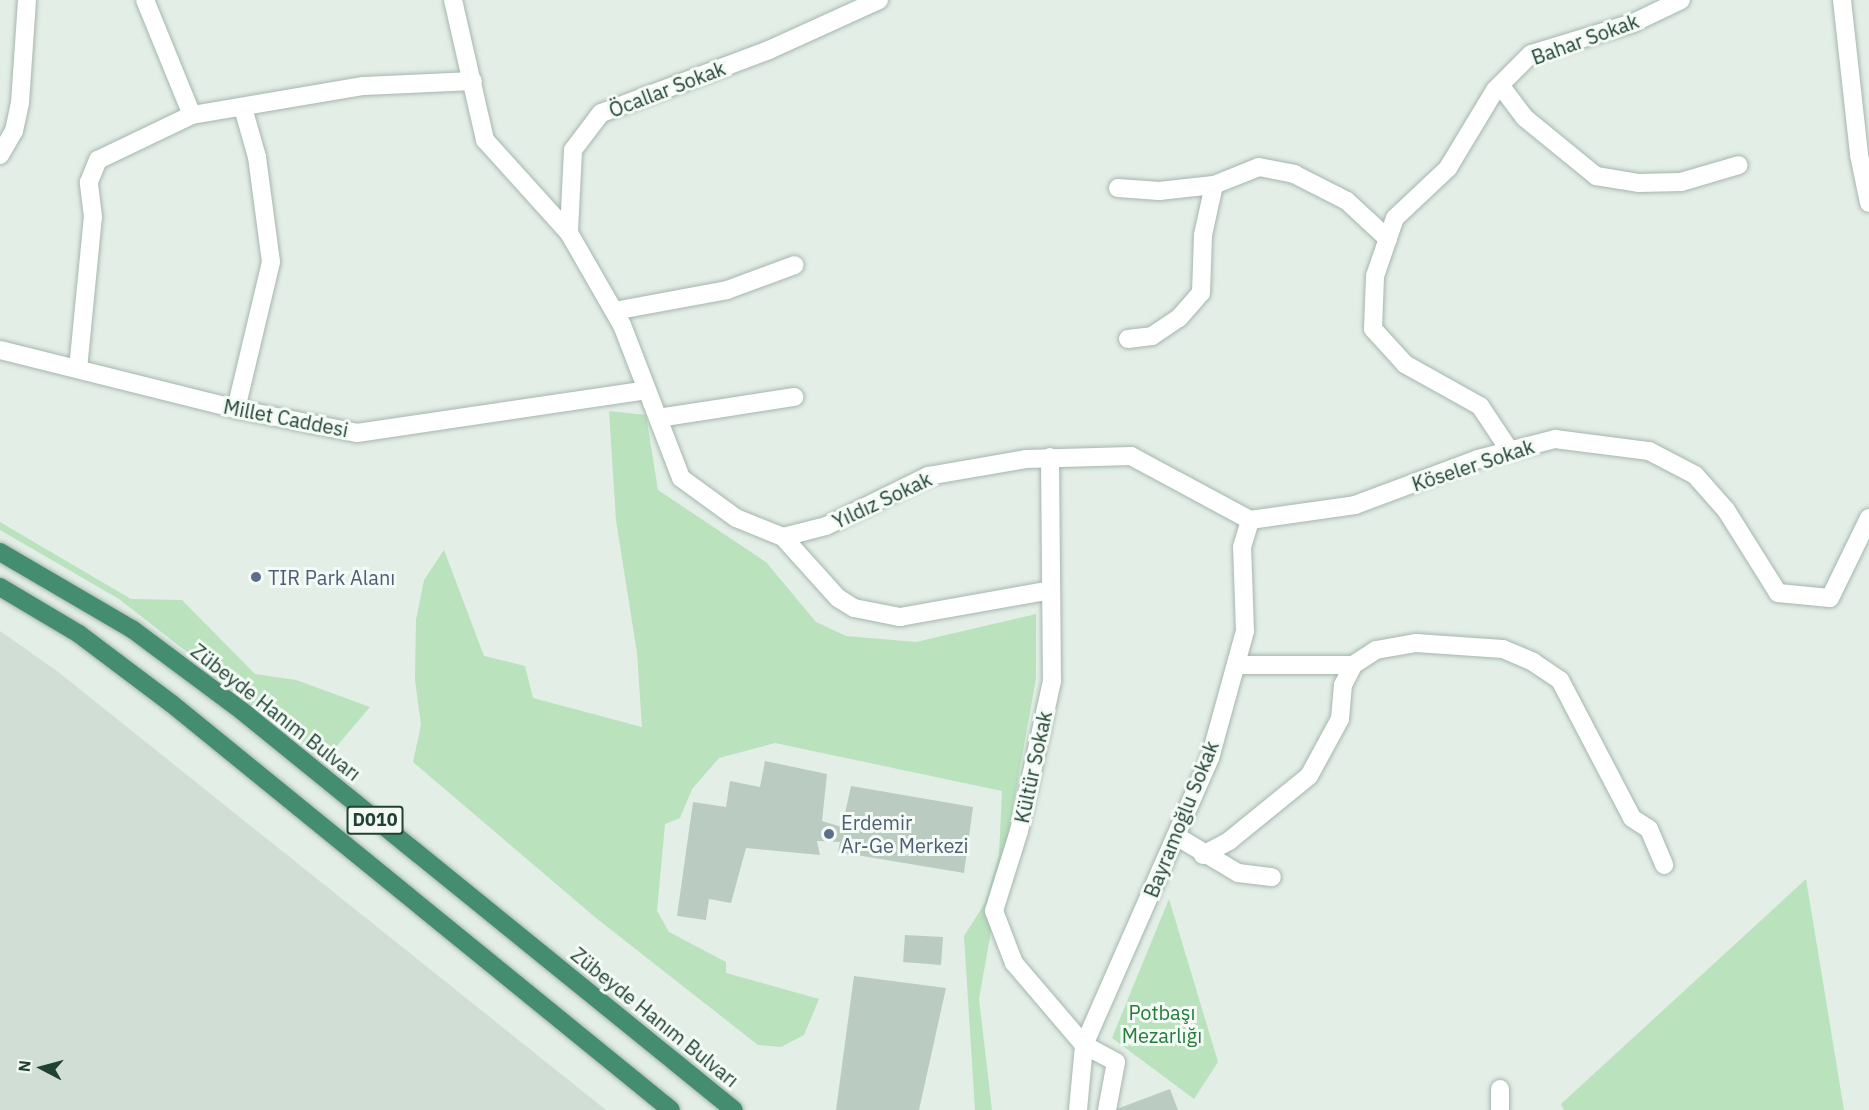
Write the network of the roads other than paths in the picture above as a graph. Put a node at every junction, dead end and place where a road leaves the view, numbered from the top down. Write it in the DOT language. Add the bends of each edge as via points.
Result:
graph roads {
  1 [pos="27,0"];
  2 [pos="145,0"];
  3 [pos="453,0"];
  4 [pos="879,0"];
  5 [pos="1681,0"];
  6 [pos="1842,0"];
  7 [pos="473,81"];
  8 [pos="1500,86"];
  9 [pos="243,108"];
  10 [pos="192,115"];
  11 [pos="0,155"];
  12 [pos="1739,165"];
  13 [pos="1214,185"];
  14 [pos="1118,188"];
  15 [pos="1869,203"];
  16 [pos="569,232"];
  17 [pos="1388,239"];
  18 [pos="795,265"];
  19 [pos="614,311"];
  20 [pos="1128,339"];
  21 [pos="0,350"];
  22 [pos="78,369"];
  23 [pos="647,390"];
  24 [pos="794,397"];
  25 [pos="236,409"];
  26 [pos="658,418"];
  27 [pos="1510,451"];
  28 [pos="1050,458"];
  29 [pos="1869,518"];
  30 [pos="1250,520"];
  31 [pos="783,537"];
  32 [pos="0,552"];
  33 [pos="0,587"];
  34 [pos="1051,590"];
  35 [pos="1236,665"];
  36 [pos="1353,665"];
  37 [pos="1176,836"];
  38 [pos="1203,855"];
  39 [pos="1664,865"];
  40 [pos="1272,877"];
  41 [pos="1084,1045"];
  42 [pos="1500,1089"];
  43 [pos="671,1110"];
  44 [pos="734,1110"];
  45 [pos="1078,1110"];
  46 [pos="1107,1110"];
  47 [pos="1500,1110"];
  1 -- 11 [label="street" via="20,103 14,131"];
  2 -- 10 [label="street"];
  3 -- 7 [label="street"];
  4 -- 16 [label="street, Öcallar Sokak" via="769,50 601,113 573,150"];
  5 -- 8 [label="street, Bahar Sokak" via="1633,23 1531,54"];
  6 -- 15 [label="street" via="1859,154"];
  7 -- 9 [label="street" via="364,86"];
  7 -- 16 [label="street" via="485,140"];
  8 -- 12 [label="street" via="1526,118 1596,176 1639,183 1681,182"];
  8 -- 17 [label="street, Bahar Sokak" via="1448,168 1395,218"];
  9 -- 10 [label="street"];
  9 -- 25 [label="street" via="256,157 271,262"];
  10 -- 22 [label="street" via="98,160 89,182 93,216"];
  13 -- 14 [label="street" via="1159,191"];
  13 -- 17 [label="street" via="1258,167 1294,174 1347,201"];
  13 -- 20 [label="street" via="1203,235 1201,293 1179,318 1152,336"];
  16 -- 19 [label="street"];
  17 -- 27 [label="street, Bahar Sokak" via="1375,276 1373,329 1405,364 1480,406"];
  18 -- 19 [label="street" via="727,290"];
  19 -- 23 [label="street"];
  21 -- 22 [label="street, Millet Caddesi"];
  22 -- 25 [label="street, Millet Caddesi"];
  23 -- 25 [label="street, Millet Caddesi" via="357,433"];
  23 -- 26 [label="street"];
  24 -- 26 [label="street"];
  26 -- 31 [label="street" via="681,478 736,518"];
  27 -- 29 [label="street, Köseler Sokak" via="1555,439 1649,451 1695,475 1726,510 1778,593 1830,598"];
  27 -- 30 [label="street, Köseler Sokak" via="1355,505"];
  28 -- 30 [label="street, Yıldız Sokak" via="1131,456"];
  28 -- 31 [label="street, Yıldız Sokak" via="928,476 826,526"];
  28 -- 34 [label="street, Kültür Sokak"];
  30 -- 35 [label="street, Bayramoğlu Sokak" via="1242,547 1245,631"];
  31 -- 34 [label="street" via="838,597 854,608 900,617"];
  32 -- 44 [label="highway, Zübeyde Hanım Bulvarı / D010" via="132,629 242,711"];
  33 -- 43 [label="highway, D010" via="79,634 172,704"];
  34 -- 41 [label="street, Kültür Sokak" via="1052,681 1019,831 994,910 1014,963"];
  35 -- 36 [label="street"];
  35 -- 37 [label="street, Bayramoğlu Sokak" via="1210,758"];
  36 -- 38 [label="street" via="1343,685 1340,719 1309,776 1238,835"];
  36 -- 39 [label="street" via="1376,650 1416,643 1503,649 1533,662 1560,681 1632,818 1649,829"];
  37 -- 38 [label="street"];
  37 -- 41 [label="street, Bayramoğlu Sokak"];
  38 -- 40 [label="street" via="1238,873"];
  41 -- 45 [label="street, Bayramoğlu Sokak"];
  41 -- 46 [label="street" via="1116,1062"];
  42 -- 47 [label="street"];
}
